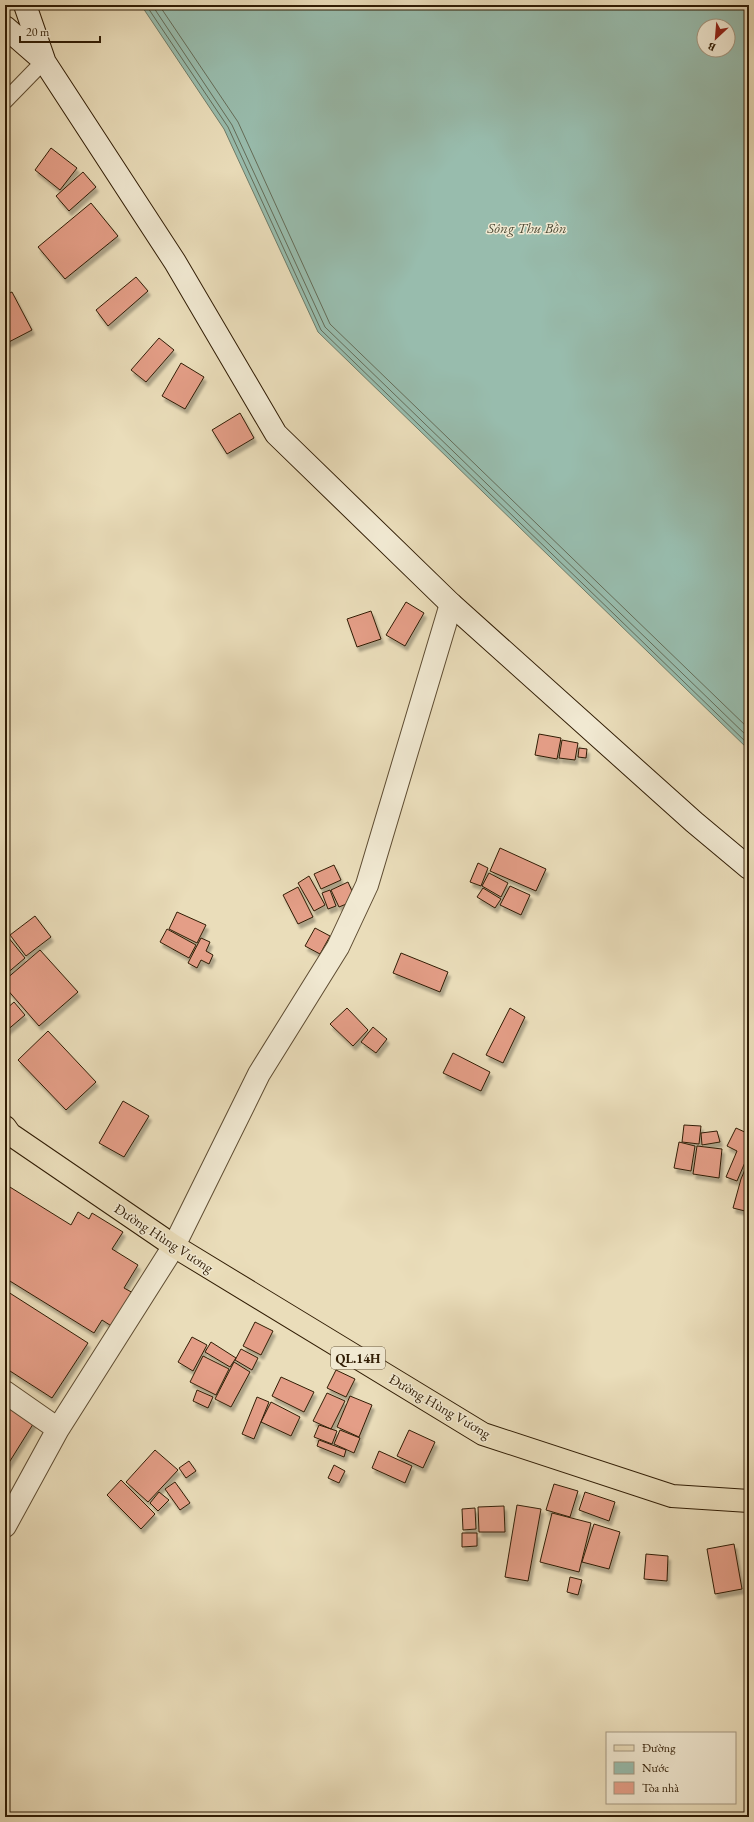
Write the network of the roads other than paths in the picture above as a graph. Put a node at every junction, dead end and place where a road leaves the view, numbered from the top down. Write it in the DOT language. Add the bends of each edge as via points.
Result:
graph roads {
  1 [pos="25,5"];
  2 [pos="5,27"];
  3 [pos="44,62"];
  4 [pos="5,101"];
  5 [pos="451,604"];
  6 [pos="749,868"];
  7 [pos="5,1127"];
  8 [pos="174,1246"];
  9 [pos="5,1392"];
  10 [pos="58,1429"];
  11 [pos="749,1501"];
  12 [pos="5,1526"];
  1 -- 3 [label="street"];
  2 -- 3 [label="street"];
  3 -- 4 [label="lane"];
  3 -- 5 [label="street" via="175,262 276,434"];
  5 -- 6 [label="street" via="694,822"];
  5 -- 8 [label="street" via="367,885 338,947 260,1074"];
  7 -- 8 [label="main road, Đường Hùng Vương / QL.14H" via="10,1134"];
  8 -- 10 [label="street"];
  8 -- 11 [label="main road, Đường Hùng Vương / QL.14H" via="483,1434 672,1496"];
  9 -- 10 [label="street"];
  10 -- 12 [label="street"];
}
